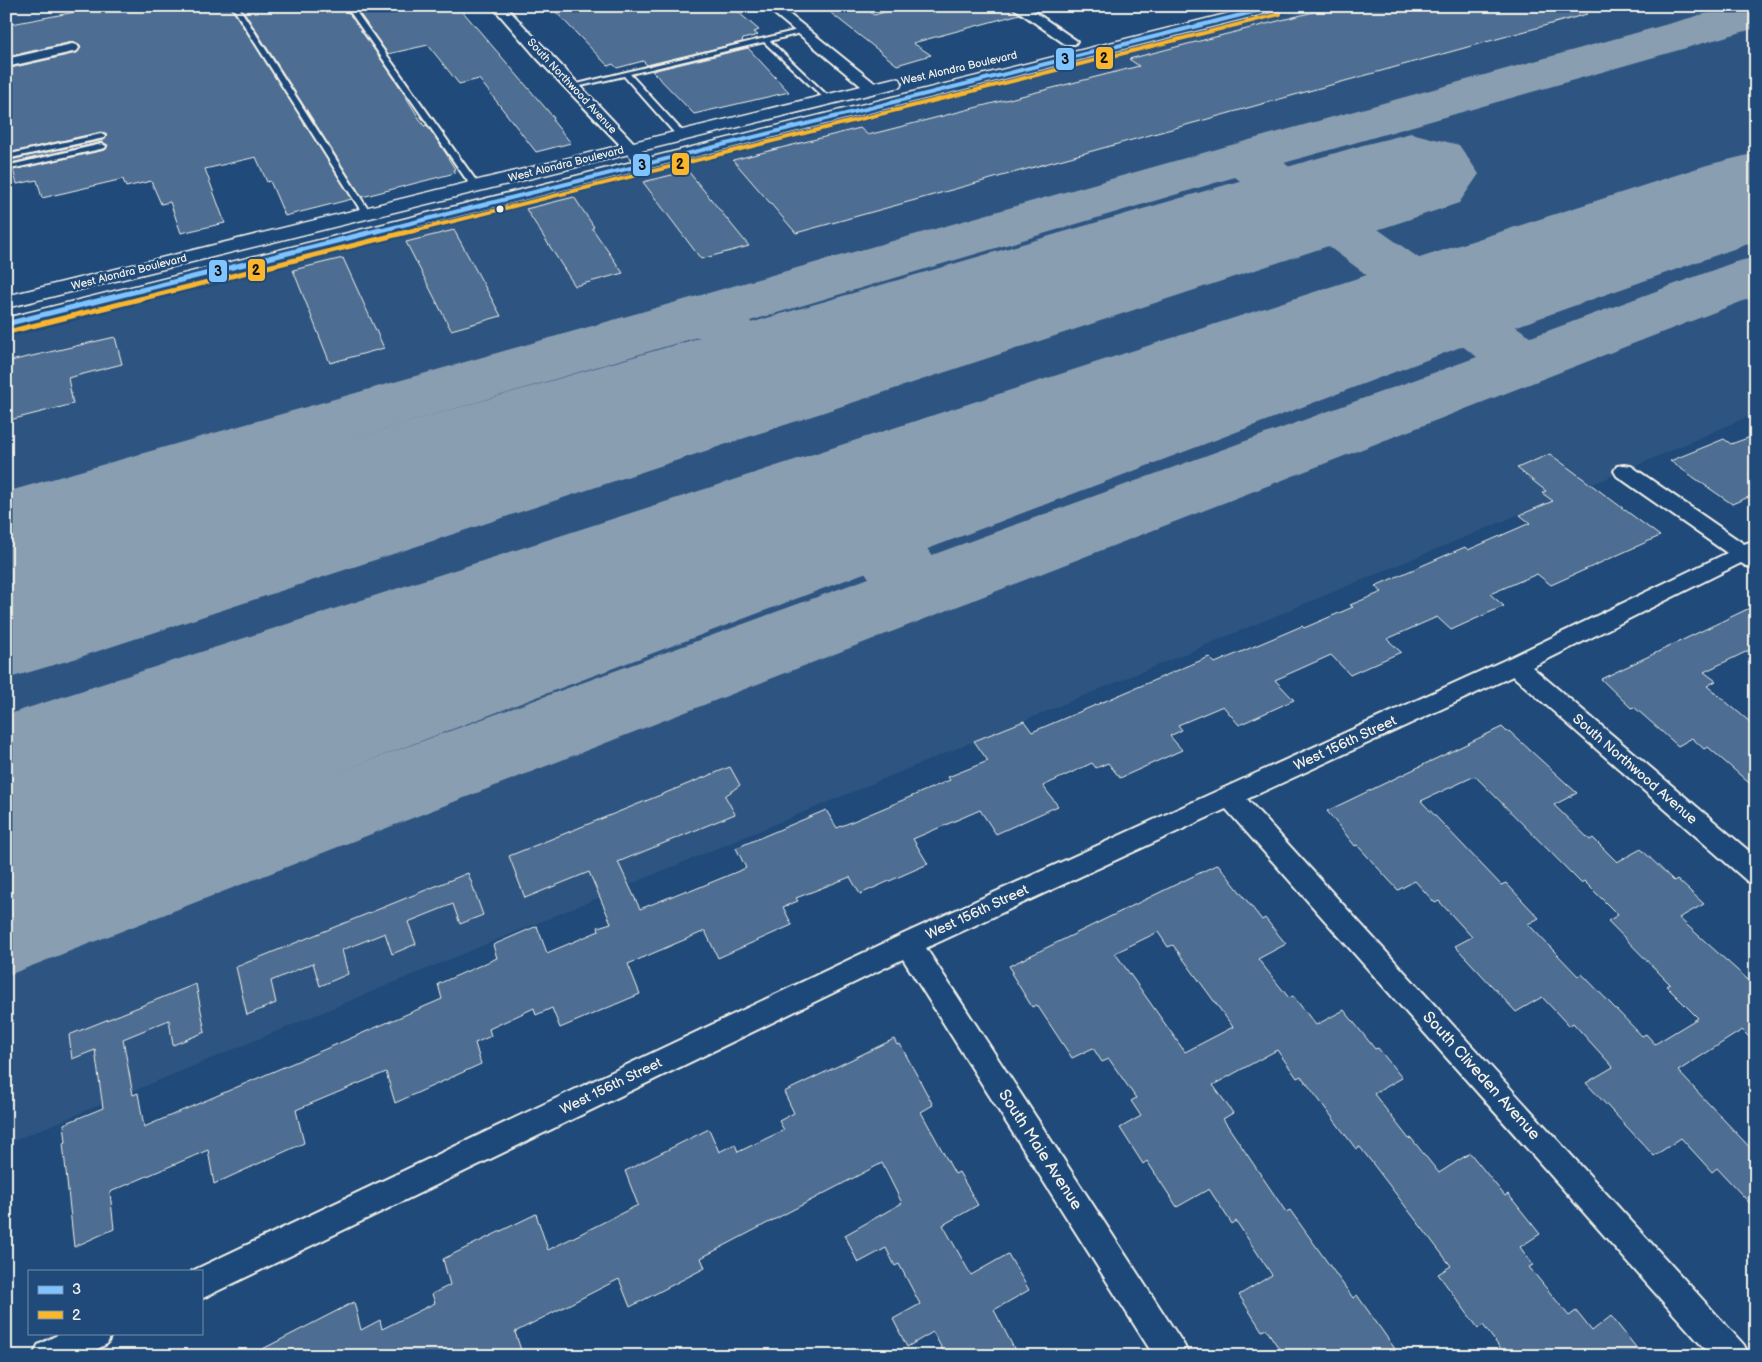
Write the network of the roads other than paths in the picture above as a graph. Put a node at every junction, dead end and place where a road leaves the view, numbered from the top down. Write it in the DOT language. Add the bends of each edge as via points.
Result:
graph roads {
  1 [pos="235,6"];
  2 [pos="349,6"];
  3 [pos="498,6"];
  4 [pos="771,6"];
  5 [pos="1017,6"];
  6 [pos="1214,6"];
  7 [pos="1272,7"];
  8 [pos="802,32"];
  9 [pos="765,40"];
  10 [pos="1070,41"];
  11 [pos="72,48"];
  12 [pos="6,63"];
  13 [pos="975,64"];
  14 [pos="625,73"];
  15 [pos="909,80"];
  16 [pos="572,86"];
  17 [pos="872,88"];
  18 [pos="828,99"];
  19 [pos="681,135"];
  20 [pos="102,136"];
  21 [pos="102,146"];
  22 [pos="630,147"];
  23 [pos="6,157"];
  24 [pos="644,166"];
  25 [pos="6,168"];
  26 [pos="476,186"];
  27 [pos="367,214"];
  28 [pos="6,302"];
  29 [pos="6,324"];
  30 [pos="1624,470"];
  31 [pos="1751,554"];
  32 [pos="1515,665"];
  33 [pos="1229,796"];
  34 [pos="1756,873"];
  35 [pos="908,944"];
  36 [pos="202,1283"];
  37 [pos="94,1334"];
  38 [pos="49,1356"];
  39 [pos="1173,1356"];
  40 [pos="1733,1356"];
  1 -- 27 [label="lane"];
  2 -- 26 [label="lane"];
  3 -- 16 [label="street, South Northwood Avenue"];
  4 -- 8 [label="street"];
  5 -- 10 [label="street"];
  6 -- 10 [label="main road, West Alondra Boulevard"];
  7 -- 24 [label="main road, West Alondra Boulevard"];
  8 -- 9 [label="lane"];
  8 -- 17 [label="street"];
  9 -- 14 [label="lane"];
  9 -- 18 [label="lane"];
  10 -- 13 [label="main road, West Alondra Boulevard"];
  11 -- 12 [label="street"];
  14 -- 16 [label="lane"];
  14 -- 19 [label="lane"];
  15 -- 17 [label="main road, West Alondra Boulevard"];
  16 -- 22 [label="street, South Northwood Avenue"];
  17 -- 18 [label="main road, West Alondra Boulevard"];
  18 -- 19 [label="main road, West Alondra Boulevard"];
  19 -- 22 [label="main road, West Alondra Boulevard"];
  20 -- 23 [label="lane"];
  21 -- 25 [label="lane"];
  22 -- 24 [label="street, South Northwood Avenue"];
  22 -- 26 [label="main road, West Alondra Boulevard"];
  24 -- 29 [label="main road, West Alondra Boulevard"];
  26 -- 27 [label="main road, West Alondra Boulevard"];
  27 -- 28 [label="main road, West Alondra Boulevard"];
  30 -- 31 [label="street"];
  31 -- 32 [label="street, West 156th Street"];
  32 -- 33 [label="street, West 156th Street"];
  32 -- 34 [label="street, South Northwood Avenue"];
  33 -- 35 [label="street, West 156th Street"];
  33 -- 40 [label="street, South Cliveden Avenue"];
  35 -- 36 [label="street, West 156th Street"];
  35 -- 39 [label="street, South Maie Avenue"];
  37 -- 38 [label="street"];
}
